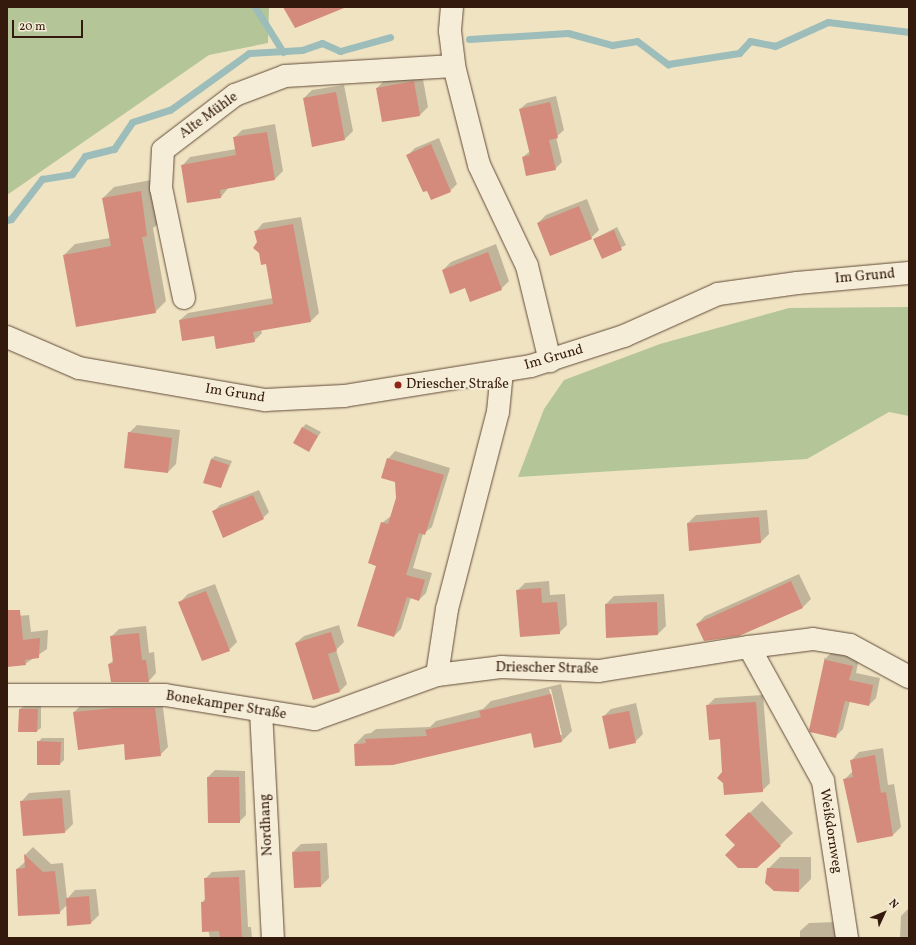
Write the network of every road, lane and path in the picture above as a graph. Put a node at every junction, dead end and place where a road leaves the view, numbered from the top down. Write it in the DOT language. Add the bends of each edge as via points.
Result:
graph roads {
  1 [pos="452,7"];
  2 [pos="454,66"];
  3 [pos="909,273"];
  4 [pos="184,298"];
  5 [pos="7,337"];
  6 [pos="550,361"];
  7 [pos="502,371"];
  8 [pos="750,646"];
  9 [pos="437,675"];
  10 [pos="909,678"];
  11 [pos="7,695"];
  12 [pos="261,711"];
  13 [pos="273,938"];
  14 [pos="847,938"];
  1 -- 2 [label="street" via="450,31"];
  2 -- 4 [label="street, Alte Mühle" via="285,76 235,95 163,150 161,188"];
  2 -- 6 [label="street" via="479,165 527,266"];
  3 -- 6 [label="street, Im Grund" via="797,283 718,294 624,336"];
  5 -- 7 [label="street, Im Grund" via="79,368 265,400 344,396"];
  6 -- 7 [label="street, Im Grund"];
  7 -- 9 [label="street" via="498,412 447,609"];
  8 -- 9 [label="street, Driescher Straße" via="599,671 501,667"];
  8 -- 10 [label="street, Driescher Straße" via="813,639 850,645"];
  8 -- 14 [label="street, Weißdornweg" via="823,781"];
  9 -- 12 [label="street, Bonekamper Straße" via="315,719"];
  11 -- 12 [label="street, Bonekamper Straße" via="165,695"];
  12 -- 13 [label="street, Nordhang"];
}
